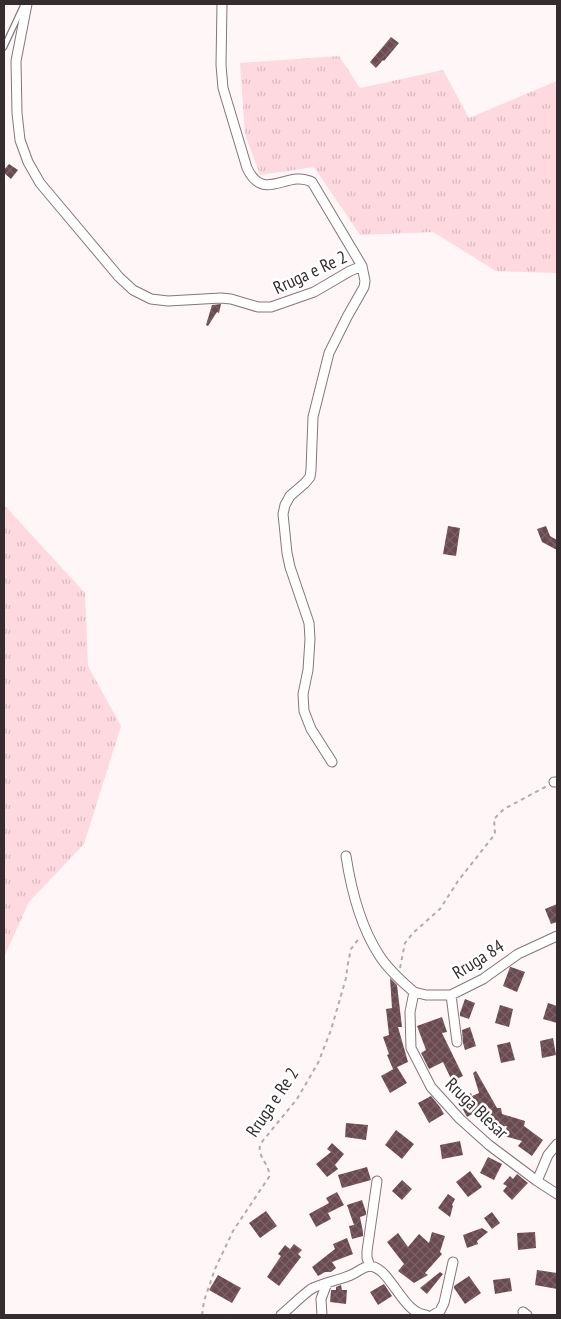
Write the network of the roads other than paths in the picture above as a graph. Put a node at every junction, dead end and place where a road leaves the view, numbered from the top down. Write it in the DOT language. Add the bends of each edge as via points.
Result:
graph roads {
  1 [pos="25,4"];
  2 [pos="222,4"];
  3 [pos="4,47"];
  4 [pos="362,266"];
  5 [pos="332,762"];
  6 [pos="346,856"];
  7 [pos="557,936"];
  8 [pos="414,992"];
  9 [pos="451,995"];
  10 [pos="457,1042"];
  11 [pos="557,1144"];
  12 [pos="378,1181"];
  13 [pos="537,1182"];
  14 [pos="557,1194"];
  15 [pos="453,1262"];
  16 [pos="370,1266"];
  17 [pos="328,1283"];
  18 [pos="281,1315"];
  19 [pos="322,1315"];
  20 [pos="426,1315"];
  21 [pos="433,1315"];
  1 -- 3 [label="lane"];
  1 -- 4 [label="street, Rruga e Re 2" via="16,61 20,140 28,162 40,183 132,290 151,299 221,298 271,307 314,292"];
  2 -- 4 [label="street" via="223,88 251,178 270,186 296,178 312,182"];
  4 -- 5 [label="street, Rruga e Re 2" via="364,286 329,353 313,417 310,477 290,496 283,514 290,567 309,623 304,711 311,729"];
  6 -- 8 [label="street" via="349,878 365,929 379,956"];
  7 -- 9 [label="street, Rruga 84" via="518,954 483,979"];
  8 -- 9 [label="street, Rruga 84"];
  8 -- 13 [label="street, Rruga Blesar" via="410,1012 410,1048 432,1087 489,1145"];
  9 -- 10 [label="street"];
  11 -- 13 [label="street" via="548,1155"];
  12 -- 16 [label="street" via="367,1251"];
  13 -- 14 [label="street, Rruga Blesar"];
  15 -- 21 [label="street" via="444,1303"];
  16 -- 17 [label="street"];
  16 -- 20 [label="street" via="383,1273 412,1309"];
  17 -- 18 [label="street" via="312,1288"];
  17 -- 19 [label="street" via="321,1299"];
}
